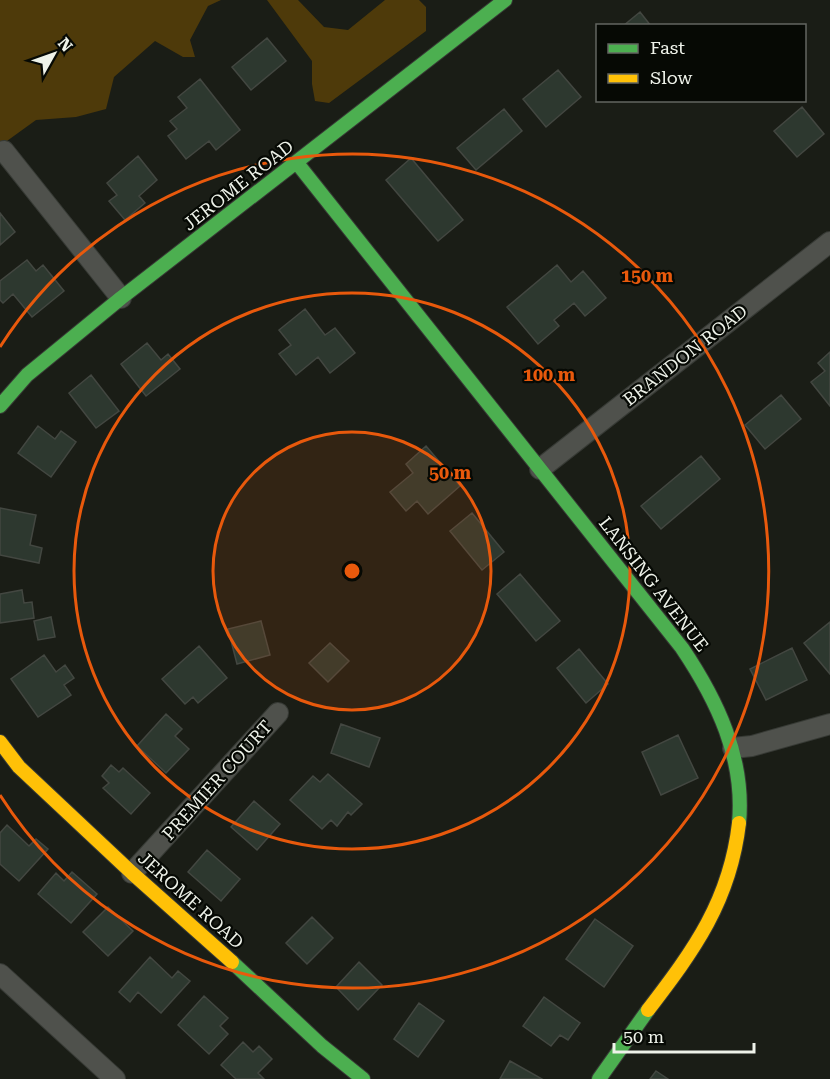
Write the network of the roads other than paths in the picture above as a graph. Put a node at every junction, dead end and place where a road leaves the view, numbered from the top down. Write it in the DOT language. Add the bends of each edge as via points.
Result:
graph roads {
  1 [pos="505,0"];
  2 [pos="4,151"];
  3 [pos="297,163"];
  4 [pos="830,242"];
  5 [pos="121,298"];
  6 [pos="0,406"];
  7 [pos="540,469"];
  8 [pos="278,713"];
  9 [pos="830,724"];
  10 [pos="0,742"];
  11 [pos="733,748"];
  12 [pos="132,873"];
  13 [pos="0,974"];
  14 [pos="115,1079"];
  15 [pos="363,1079"];
  16 [pos="599,1079"];
  1 -- 3 [label="street, JEROME ROAD"];
  2 -- 5 [label="street"];
  3 -- 5 [label="street, JEROME ROAD"];
  3 -- 7 [label="street, LANSING AVENUE"];
  4 -- 7 [label="street, BRANDON ROAD"];
  5 -- 6 [label="street, JEROME ROAD" via="27,375"];
  7 -- 11 [label="street, LANSING AVENUE" via="695,666"];
  8 -- 12 [label="street, PREMIER COURT"];
  9 -- 11 [label="street"];
  10 -- 12 [label="street, JEROME ROAD" via="19,767"];
  11 -- 16 [label="street, LANSING AVENUE" via="740,789 738,845 717,909 688,958"];
  12 -- 15 [label="street, JEROME ROAD"];
  13 -- 14 [label="street"];
}
